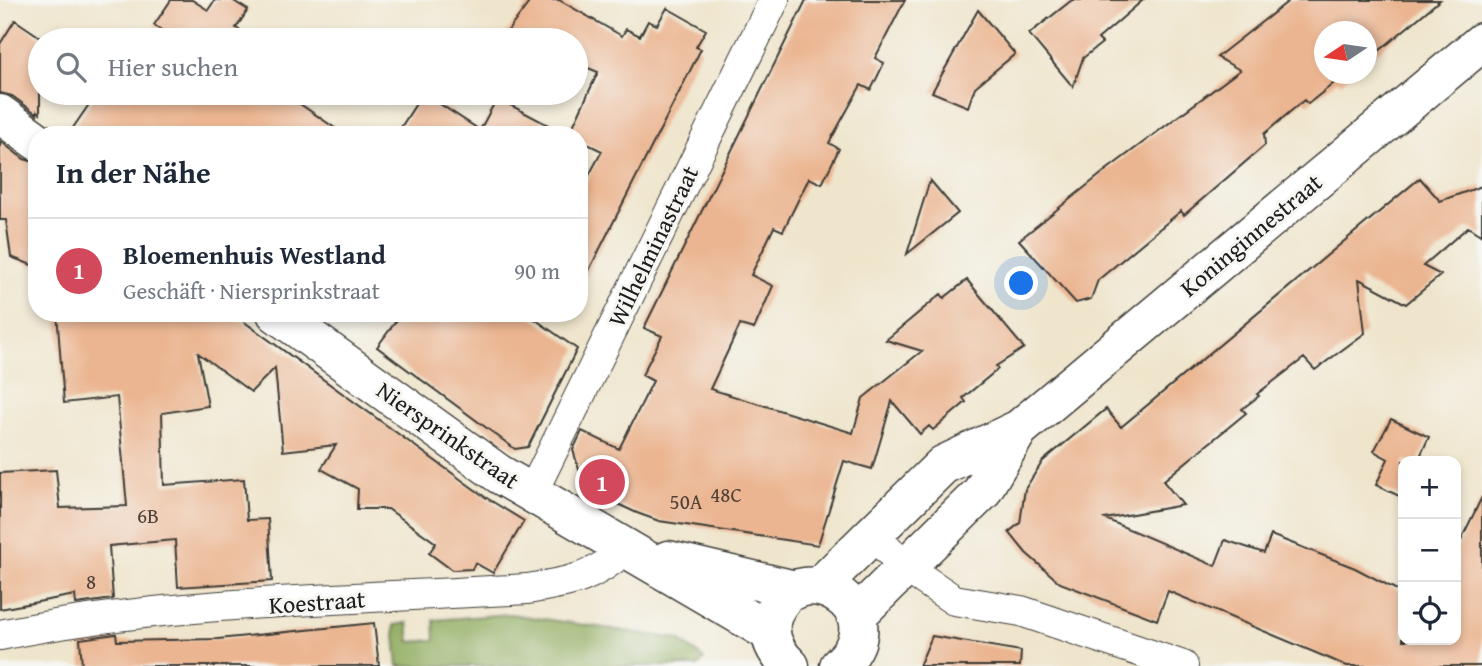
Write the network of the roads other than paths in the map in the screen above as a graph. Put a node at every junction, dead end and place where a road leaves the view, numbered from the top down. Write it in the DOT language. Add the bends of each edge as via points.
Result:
graph roads {
  1 [pos="775,0"];
  2 [pos="1482,42"];
  3 [pos="0,114"];
  4 [pos="28,134"];
  5 [pos="288,322"];
  6 [pos="1019,429"];
  7 [pos="532,493"];
  8 [pos="872,534"];
  9 [pos="625,550"];
  10 [pos="905,567"];
  11 [pos="807,588"];
  12 [pos="856,616"];
  13 [pos="771,633"];
  14 [pos="0,635"];
  15 [pos="789,666"];
  16 [pos="839,666"];
  17 [pos="1183,666"];
  1 -- 7 [label="street, Wilhelminastraat"];
  2 -- 6 [label="main road, Koninginnestraat"];
  3 -- 4 [label="main road"];
  5 -- 7 [label="main road, Niersprinkstraat"];
  6 -- 8 [label="main road, Koninginnestraat" via="943,465"];
  6 -- 10 [label="main road, Koninginnestraat" via="981,493"];
  7 -- 9 [label="main road, Niersprinkstraat"];
  8 -- 10 [label="street"];
  8 -- 11 [label="main road, Koninginnestraat"];
  9 -- 11 [label="main road, Niersprinkstraat"];
  9 -- 13 [label="main road, Niersprinkstraat"];
  9 -- 14 [label="street, Koestraat" via="597,573 527,589 150,612"];
  10 -- 12 [label="main road, Koninginnestraat"];
  10 -- 17 [label="street" via="954,600 1021,611"];
  11 -- 12 [label="main road" via="842,596"];
  11 -- 13 [label="main road, Koninginnestraat" via="776,608"];
  12 -- 16 [label="main road" via="856,644"];
  13 -- 15 [label="main road" via="773,646"];
}
